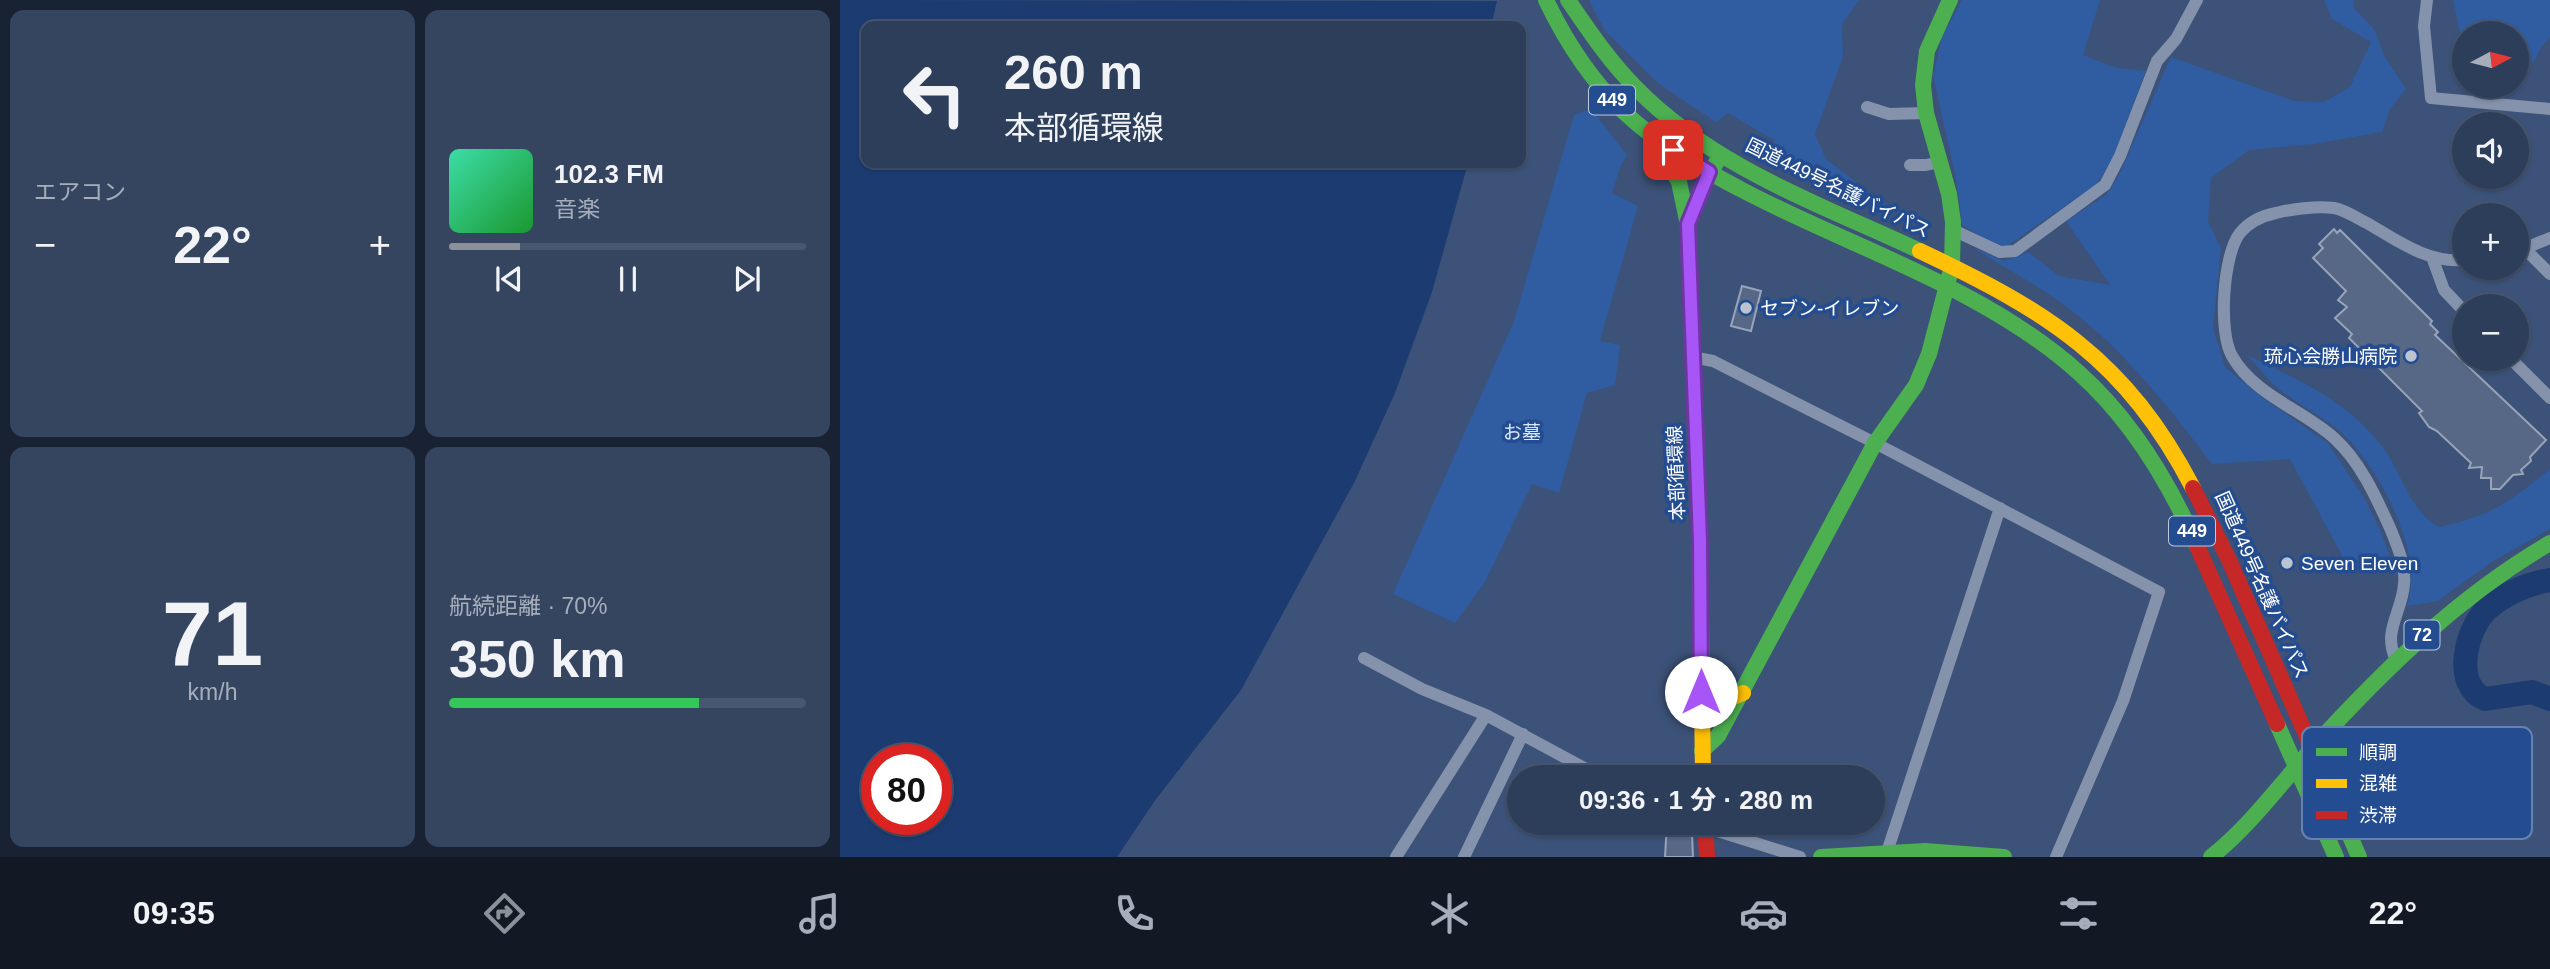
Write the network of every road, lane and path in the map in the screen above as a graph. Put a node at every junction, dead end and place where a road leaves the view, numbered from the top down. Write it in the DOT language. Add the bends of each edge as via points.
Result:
graph roads {
  1 [pos="1546,0"];
  2 [pos="1568,0"];
  3 [pos="1950,0"];
  4 [pos="2197,0"];
  5 [pos="2427,0"];
  6 [pos="1867,107"];
  7 [pos="2550,109"];
  8 [pos="1927,113"];
  9 [pos="1653,136"];
  10 [pos="1721,155"];
  11 [pos="1940,162"];
  12 [pos="1910,165"];
  13 [pos="1709,172"];
  14 [pos="1688,224"];
  15 [pos="1953,230"];
  16 [pos="2550,238"];
  17 [pos="2529,247"];
  18 [pos="2432,257"];
  19 [pos="2529,257"];
  20 [pos="2452,261"];
  21 [pos="1952,266"];
  22 [pos="2550,274"];
  23 [pos="1947,290"];
  24 [pos="2452,298"];
  25 [pos="1692,356"];
  26 [pos="2523,371"];
  27 [pos="2550,398"];
  28 [pos="1875,443"];
  29 [pos="2000,508"];
  30 [pos="2550,543"];
  31 [pos="1363,658"];
  32 [pos="2396,660"];
  33 [pos="1701,692"];
  34 [pos="1743,693"];
  35 [pos="1486,715"];
  36 [pos="2302,727"];
  37 [pos="2333,727"];
  38 [pos="1522,734"];
  39 [pos="1702,751"];
  40 [pos="2302,760"];
  41 [pos="1579,765"];
  42 [pos="1703,765"];
  43 [pos="2296,767"];
  44 [pos="2302,780"];
  45 [pos="1706,835"];
  46 [pos="1735,835"];
  47 [pos="2328,839"];
  48 [pos="2351,839"];
  49 [pos="1887,852"];
  50 [pos="1396,857"];
  51 [pos="1464,857"];
  52 [pos="1707,857"];
  53 [pos="1800,857"];
  54 [pos="1821,857"];
  55 [pos="2004,857"];
  56 [pos="2056,857"];
  57 [pos="2211,857"];
  58 [pos="2336,857"];
  59 [pos="2359,857"];
  1 -- 9 [label="main road, 449" via="1576,54 1613,101"];
  2 -- 10 [label="main road, 449" via="1594,39 1646,99"];
  3 -- 8 [label="main road" via="1927,51 1923,85"];
  4 -- 15 [label="street" via="2176,39 2157,61 2105,185 2015,251 2000,252"];
  5 -- 7 [label="street" via="2424,26 2431,98"];
  6 -- 8 [label="street" via="1889,114"];
  8 -- 11 [label="main road"];
  9 -- 13 [label="main road, 449"];
  9 -- 14 [label="main road" via="1679,182"];
  10 -- 13 [label="main road, 本部循環線"];
  10 -- 21 [label="main road, 国道449号名護バイパス / 449"];
  11 -- 12 [label="street"];
  11 -- 15 [label="main road"];
  13 -- 14 [label="main road, 本部循環線"];
  13 -- 23 [label="main road, 449"];
  14 -- 25 [label="main road, 本部循環線"];
  15 -- 21 [label="main road"];
  16 -- 17 [label="street"];
  18 -- 20 [label="street"];
  18 -- 24 [label="street" via="2444,290"];
  18 -- 32 [label="street" via="2334,208 2275,213 2254,220 2231,248 2222,315 2225,339 2240,367 2335,439 2369,483 2393,538 2405,581 2389,635"];
  19 -- 22 [label="street"];
  21 -- 23 [label="main road"];
  21 -- 36 [label="main road, 国道449号名護バイパス / 449" via="2052,320 2128,389 2161,433 2213,525"];
  23 -- 28 [label="main road" via="1916,385"];
  23 -- 43 [label="main road, 449" via="2063,359 2144,445 2193,533"];
  25 -- 28 [label="street" via="1713,361"];
  25 -- 33 [label="main road, 本部循環線"];
  26 -- 27 [label="street"];
  28 -- 29 [label="street"];
  28 -- 34 [label="main road"];
  29 -- 49 [label="street"];
  29 -- 56 [label="street" via="2159,592 2123,701"];
  30 -- 32 [label="main road, 72" via="2479,586"];
  31 -- 35 [label="street"];
  32 -- 37 [label="main road, 72"];
  33 -- 34 [label="main road" via="1720,704"];
  33 -- 39 [label="main road, 本部循環線"];
  34 -- 39 [label="main road" via="1718,736"];
  35 -- 38 [label="street"];
  35 -- 50 [label="street"];
  38 -- 41 [label="street"];
  38 -- 51 [label="street"];
  39 -- 42 [label="main road, 本部循環線"];
  40 -- 43 [label="main road, 72"];
  43 -- 44 [label="main road, 449"];
  43 -- 57 [label="main road, 72"];
  45 -- 52 [label="main road"];
  46 -- 53 [label="street"];
  47 -- 58 [label="main road, 449"];
  48 -- 59 [label="main road, 国道449号名護バイパス / 449"];
  49 -- 54 [label="main road"];
  49 -- 55 [label="main road"];
}
